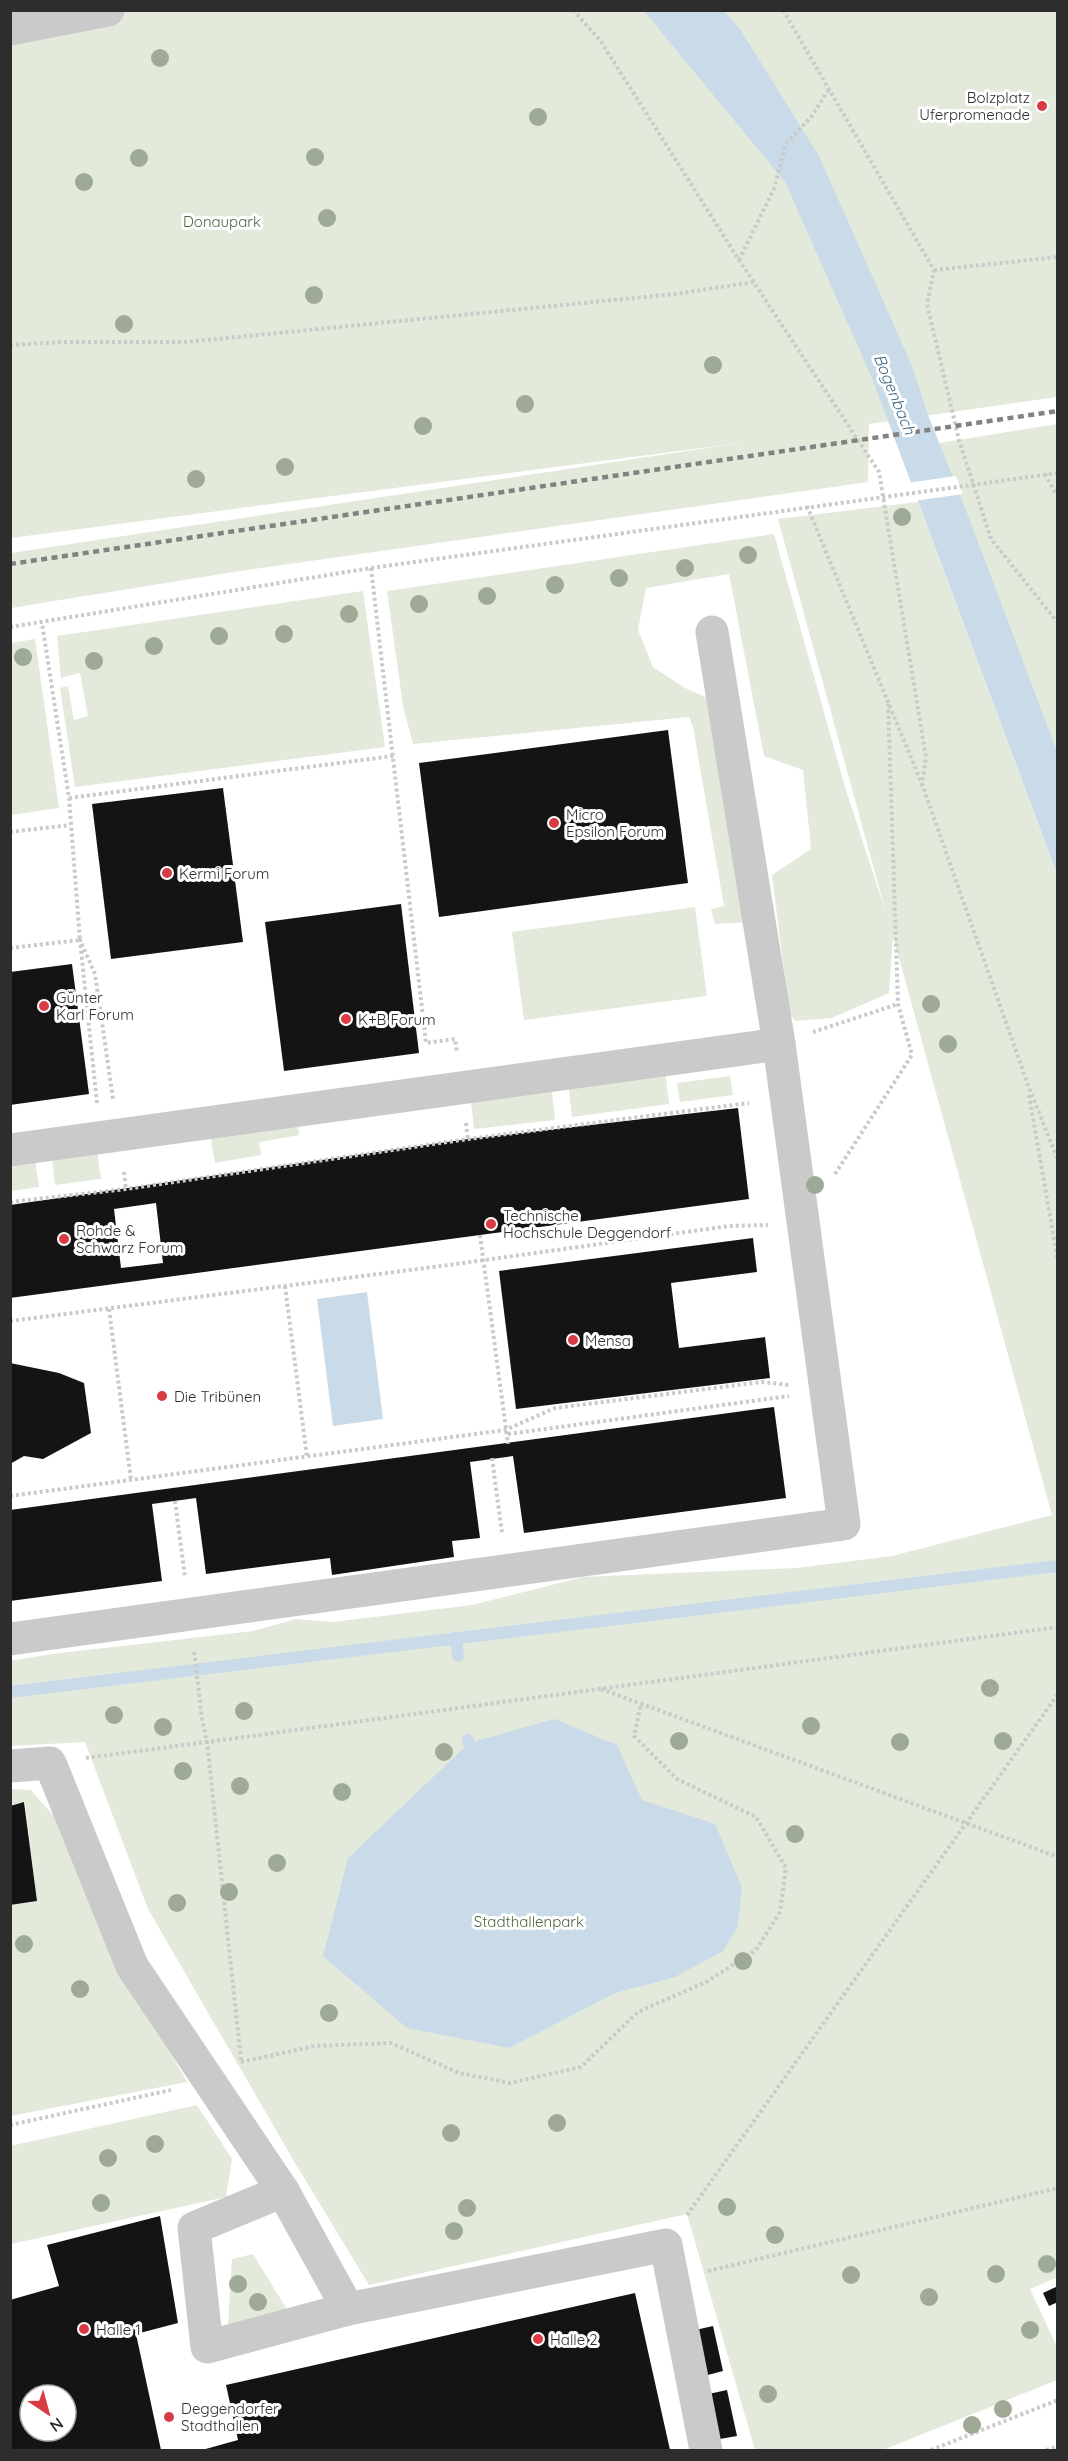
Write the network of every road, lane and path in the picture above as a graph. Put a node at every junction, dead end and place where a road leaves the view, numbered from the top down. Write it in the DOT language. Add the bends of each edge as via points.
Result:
graph roads {
  1 [pos="108,10"];
  2 [pos="573,10"];
  3 [pos="783,10"];
  4 [pos="10,28"];
  5 [pos="829,89"];
  6 [pos="1058,257"];
  7 [pos="739,260"];
  8 [pos="934,270"];
  9 [pos="754,282"];
  10 [pos="10,345"];
  11 [pos="1058,473"];
  12 [pos="1045,474"];
  13 [pos="1058,497"];
  14 [pos="807,506"];
  15 [pos="371,568"];
  16 [pos="42,622"];
  17 [pos="1058,623"];
  18 [pos="10,627"];
  19 [pos="712,632"];
  20 [pos="888,702"];
  21 [pos="393,756"];
  22 [pos="922,784"];
  23 [pos="69,798"];
  24 [pos="70,825"];
  25 [pos="10,832"];
  26 [pos="80,939"];
  27 [pos="10,948"];
  28 [pos="898,1004"];
  29 [pos="779,1044"];
  30 [pos="1028,1085"];
  31 [pos="461,1088"];
  32 [pos="786,1098"];
  33 [pos="110,1136"];
  34 [pos="468,1139"];
  35 [pos="10,1150"];
  36 [pos="1058,1160"];
  37 [pos="10,1202"];
  38 [pos="740,1225"];
  39 [pos="803,1225"];
  40 [pos="480,1235"];
  41 [pos="483,1260"];
  42 [pos="1058,1262"];
  43 [pos="285,1286"];
  44 [pos="109,1309"];
  45 [pos="10,1321"];
  46 [pos="762,1382"];
  47 [pos="763,1400"];
  48 [pos="506,1432"];
  49 [pos="508,1444"];
  50 [pos="307,1457"];
  51 [pos="492,1458"];
  52 [pos="131,1480"];
  53 [pos="10,1496"];
  54 [pos="175,1501"];
  55 [pos="501,1522"];
  56 [pos="183,1561"];
  57 [pos="1058,1627"];
  58 [pos="10,1639"];
  59 [pos="193,1640"];
  60 [pos="600,1689"];
  61 [pos="1058,1694"];
  62 [pos="641,1704"];
  63 [pos="207,1742"];
  64 [pos="50,1763"];
  65 [pos="10,1766"];
  66 [pos="965,1824"];
  67 [pos="1058,1857"];
  68 [pos="210,2082"];
  69 [pos="10,2125"];
  70 [pos="1058,2188"];
  71 [pos="283,2191"];
  72 [pos="666,2245"];
  73 [pos="672,2279"];
  74 [pos="348,2309"];
  75 [pos="1058,2400"];
  76 [pos="1058,2447"];
  77 [pos="706,2451"];
  78 [pos="931,2451"];
  79 [pos="1046,2451"];
  1 -- 4 [label="lane"];
  2 -- 7 [label="path" via="600,40"];
  3 -- 5 [label="path"];
  5 -- 7 [label="path" via="811,117 786,144 774,189"];
  5 -- 8 [label="path"];
  6 -- 8 [label="path"];
  7 -- 9 [label="path"];
  8 -- 17 [label="path" via="927,304 959,440 991,538"];
  9 -- 10 [label="path" via="675,294 186,342"];
  9 -- 22 [label="path" via="879,472 926,758"];
  11 -- 12 [label="path"];
  12 -- 13 [label="path"];
  12 -- 14 [label="path"];
  14 -- 15 [label="path"];
  14 -- 20 [label="path"];
  15 -- 16 [label="path"];
  15 -- 21 [label="path"];
  16 -- 18 [label="path"];
  16 -- 23 [label="path"];
  19 -- 29 [label="lane"];
  20 -- 22 [label="path"];
  20 -- 28 [label="path"];
  21 -- 23 [label="path"];
  21 -- 31 [label="path" via="426,1042 455,1039"];
  22 -- 30 [label="path"];
  23 -- 24 [label="path"];
  24 -- 25 [label="path"];
  24 -- 26 [label="path"];
  26 -- 27 [label="path"];
  26 -- 33 [label="path"];
  26 -- 33 [label="path" via="94,974"];
  28 -- 29 [label="path"];
  28 -- 39 [label="path" via="912,1055"];
  29 -- 31 [label="lane"];
  29 -- 32 [label="lane"];
  30 -- 36 [label="path"];
  30 -- 42 [label="path"];
  31 -- 33 [label="lane"];
  31 -- 34 [label="path"];
  32 -- 34 [label="path"];
  32 -- 39 [label="lane"];
  33 -- 35 [label="lane"];
  34 -- 37 [label="path"];
  38 -- 41 [label="path"];
  39 -- 58 [label="lane" via="844,1524"];
  40 -- 41 [label="path"];
  41 -- 43 [label="path"];
  41 -- 48 [label="path"];
  43 -- 44 [label="path"];
  43 -- 50 [label="path"];
  44 -- 45 [label="path"];
  44 -- 52 [label="path"];
  46 -- 48 [label="path" via="555,1407"];
  47 -- 48 [label="path"];
  48 -- 49 [label="path"];
  48 -- 50 [label="path"];
  50 -- 52 [label="path"];
  51 -- 55 [label="path"];
  52 -- 53 [label="path"];
  54 -- 56 [label="path"];
  57 -- 60 [label="path"];
  59 -- 63 [label="path"];
  60 -- 62 [label="path"];
  60 -- 63 [label="path"];
  61 -- 66 [label="path"];
  62 -- 63 [label="path" via="634,1736 677,1779 756,1817 786,1868 780,1912 756,1950 708,1981 638,2012 581,2067 510,2083 459,2073 391,2043 315,2046 241,2062"];
  62 -- 66 [label="path"];
  63 -- 64 [label="path"];
  64 -- 65 [label="lane"];
  64 -- 68 [label="lane" via="132,1966"];
  66 -- 67 [label="path"];
  66 -- 72 [label="path"];
  68 -- 69 [label="path"];
  68 -- 71 [label="lane"];
  70 -- 73 [label="path"];
  71 -- 74 [label="lane"];
  71 -- 74 [label="lane" via="194,2228 207,2347"];
  72 -- 73 [label="lane"];
  72 -- 74 [label="lane"];
  73 -- 77 [label="lane"];
  75 -- 78 [label="path"];
  76 -- 79 [label="path"];
}
